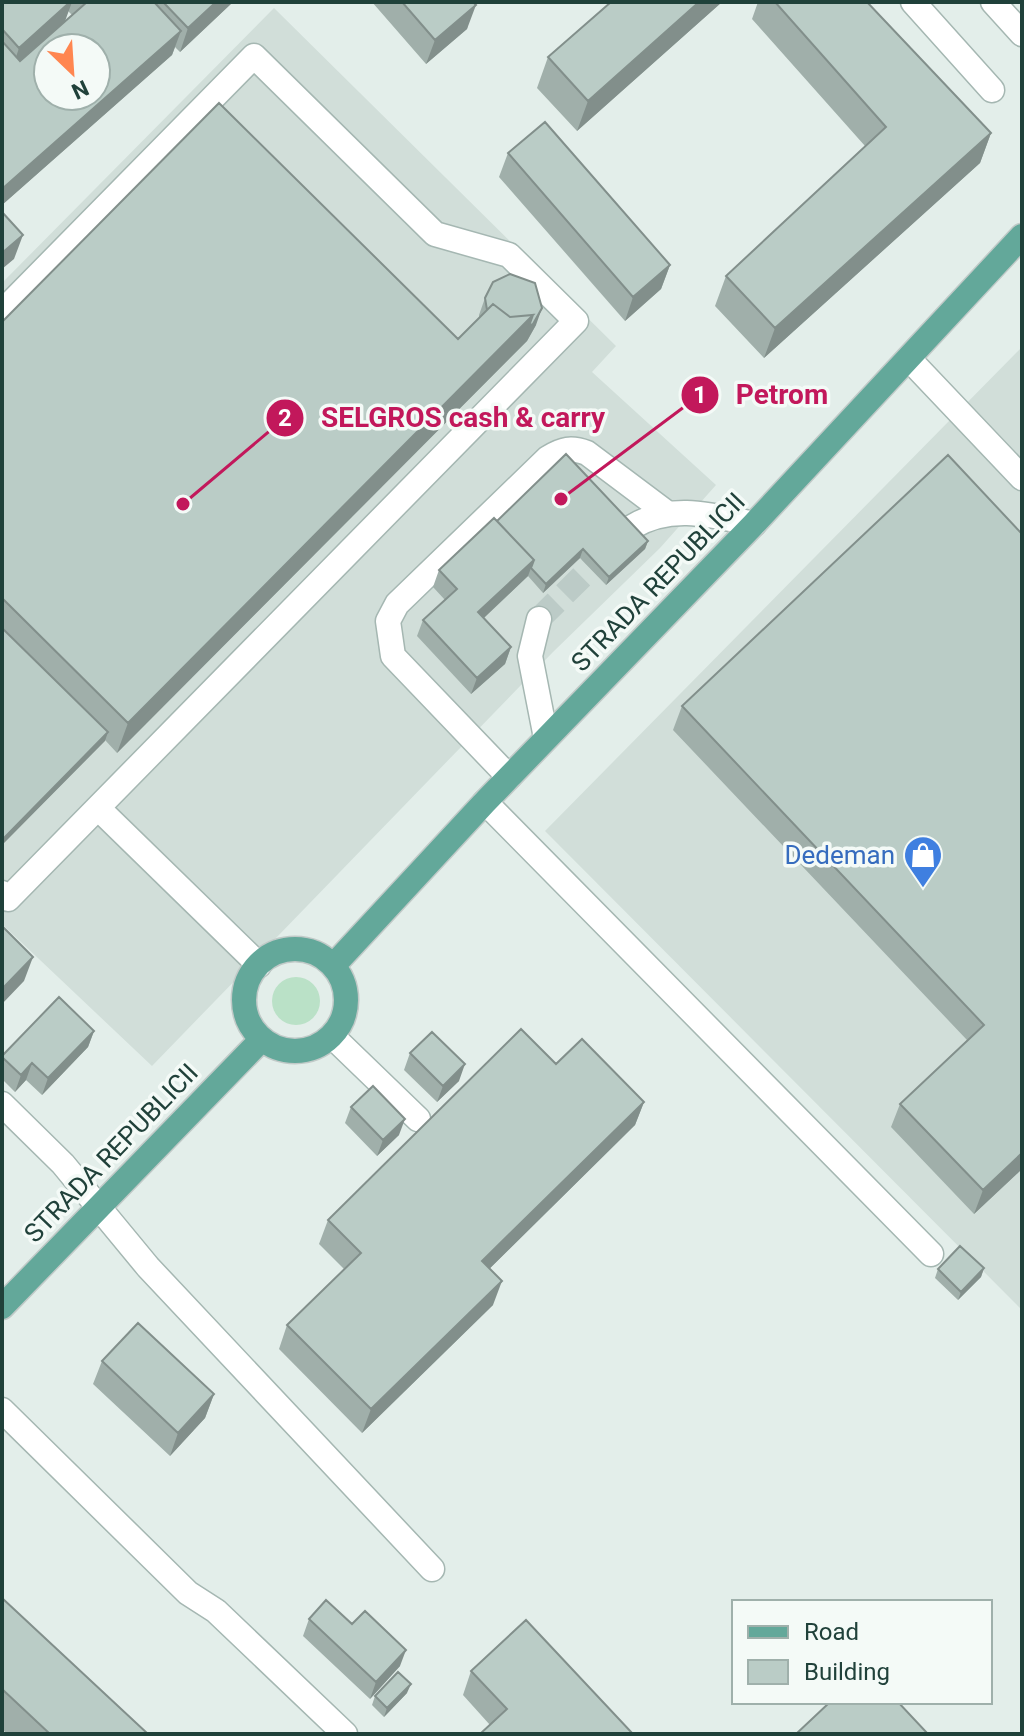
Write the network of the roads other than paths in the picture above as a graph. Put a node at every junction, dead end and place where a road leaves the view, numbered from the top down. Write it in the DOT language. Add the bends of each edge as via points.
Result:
graph roads {
  1 [pos="913,2"];
  2 [pos="993,2"];
  3 [pos="1022,34"];
  4 [pos="992,90"];
  5 [pos="1022,236"];
  6 [pos="2,312"];
  7 [pos="909,359"];
  8 [pos="1022,478"];
  9 [pos="667,513"];
  10 [pos="754,524"];
  11 [pos="632,527"];
  12 [pos="539,619"];
  13 [pos="546,738"];
  14 [pos="509,777"];
  15 [pos="485,802"];
  16 [pos="98,808"];
  17 [pos="2,893"];
  18 [pos="259,965"];
  19 [pos="333,966"];
  20 [pos="332,1036"];
  21 [pos="262,1039"];
  22 [pos="2,1104"];
  23 [pos="418,1119"];
  24 [pos="97,1206"];
  25 [pos="931,1254"];
  26 [pos="2,1307"];
  27 [pos="2,1410"];
  28 [pos="432,1569"];
  29 [pos="345,1734"];
  1 -- 4 [label="street"];
  2 -- 3 [label="street"];
  5 -- 7 [label="main road, STRADA REPUBLICII"];
  6 -- 16 [label="street" via="254,56 435,234 509,255 576,321"];
  7 -- 8 [label="street"];
  7 -- 10 [label="main road, STRADA REPUBLICII"];
  9 -- 10 [label="street" via="695,512"];
  9 -- 11 [label="street"];
  9 -- 14 [label="street" via="587,453 561,450 397,604 388,621 393,656"];
  10 -- 13 [label="main road, STRADA REPUBLICII"];
  12 -- 13 [label="street" via="530,656"];
  13 -- 14 [label="main road, STRADA REPUBLICII"];
  14 -- 15 [label="main road, STRADA REPUBLICII"];
  15 -- 19 [label="main road, STRADA REPUBLICII"];
  15 -- 25 [label="street"];
  16 -- 17 [label="street" via="8,899"];
  16 -- 18 [label="street"];
  18 -- 19 [label="main road" via="279,952 302,950"];
  18 -- 21 [label="main road" via="244,994 251,1026"];
  19 -- 20 [label="main road" via="346,994 341,1023"];
  20 -- 21 [label="main road" via="305,1050 275,1047"];
  20 -- 23 [label="street"];
  21 -- 24 [label="main road, STRADA REPUBLICII"];
  22 -- 24 [label="street"];
  24 -- 26 [label="main road, STRADA REPUBLICII"];
  24 -- 28 [label="street"];
  27 -- 29 [label="street" via="188,1593 216,1611"];
}
